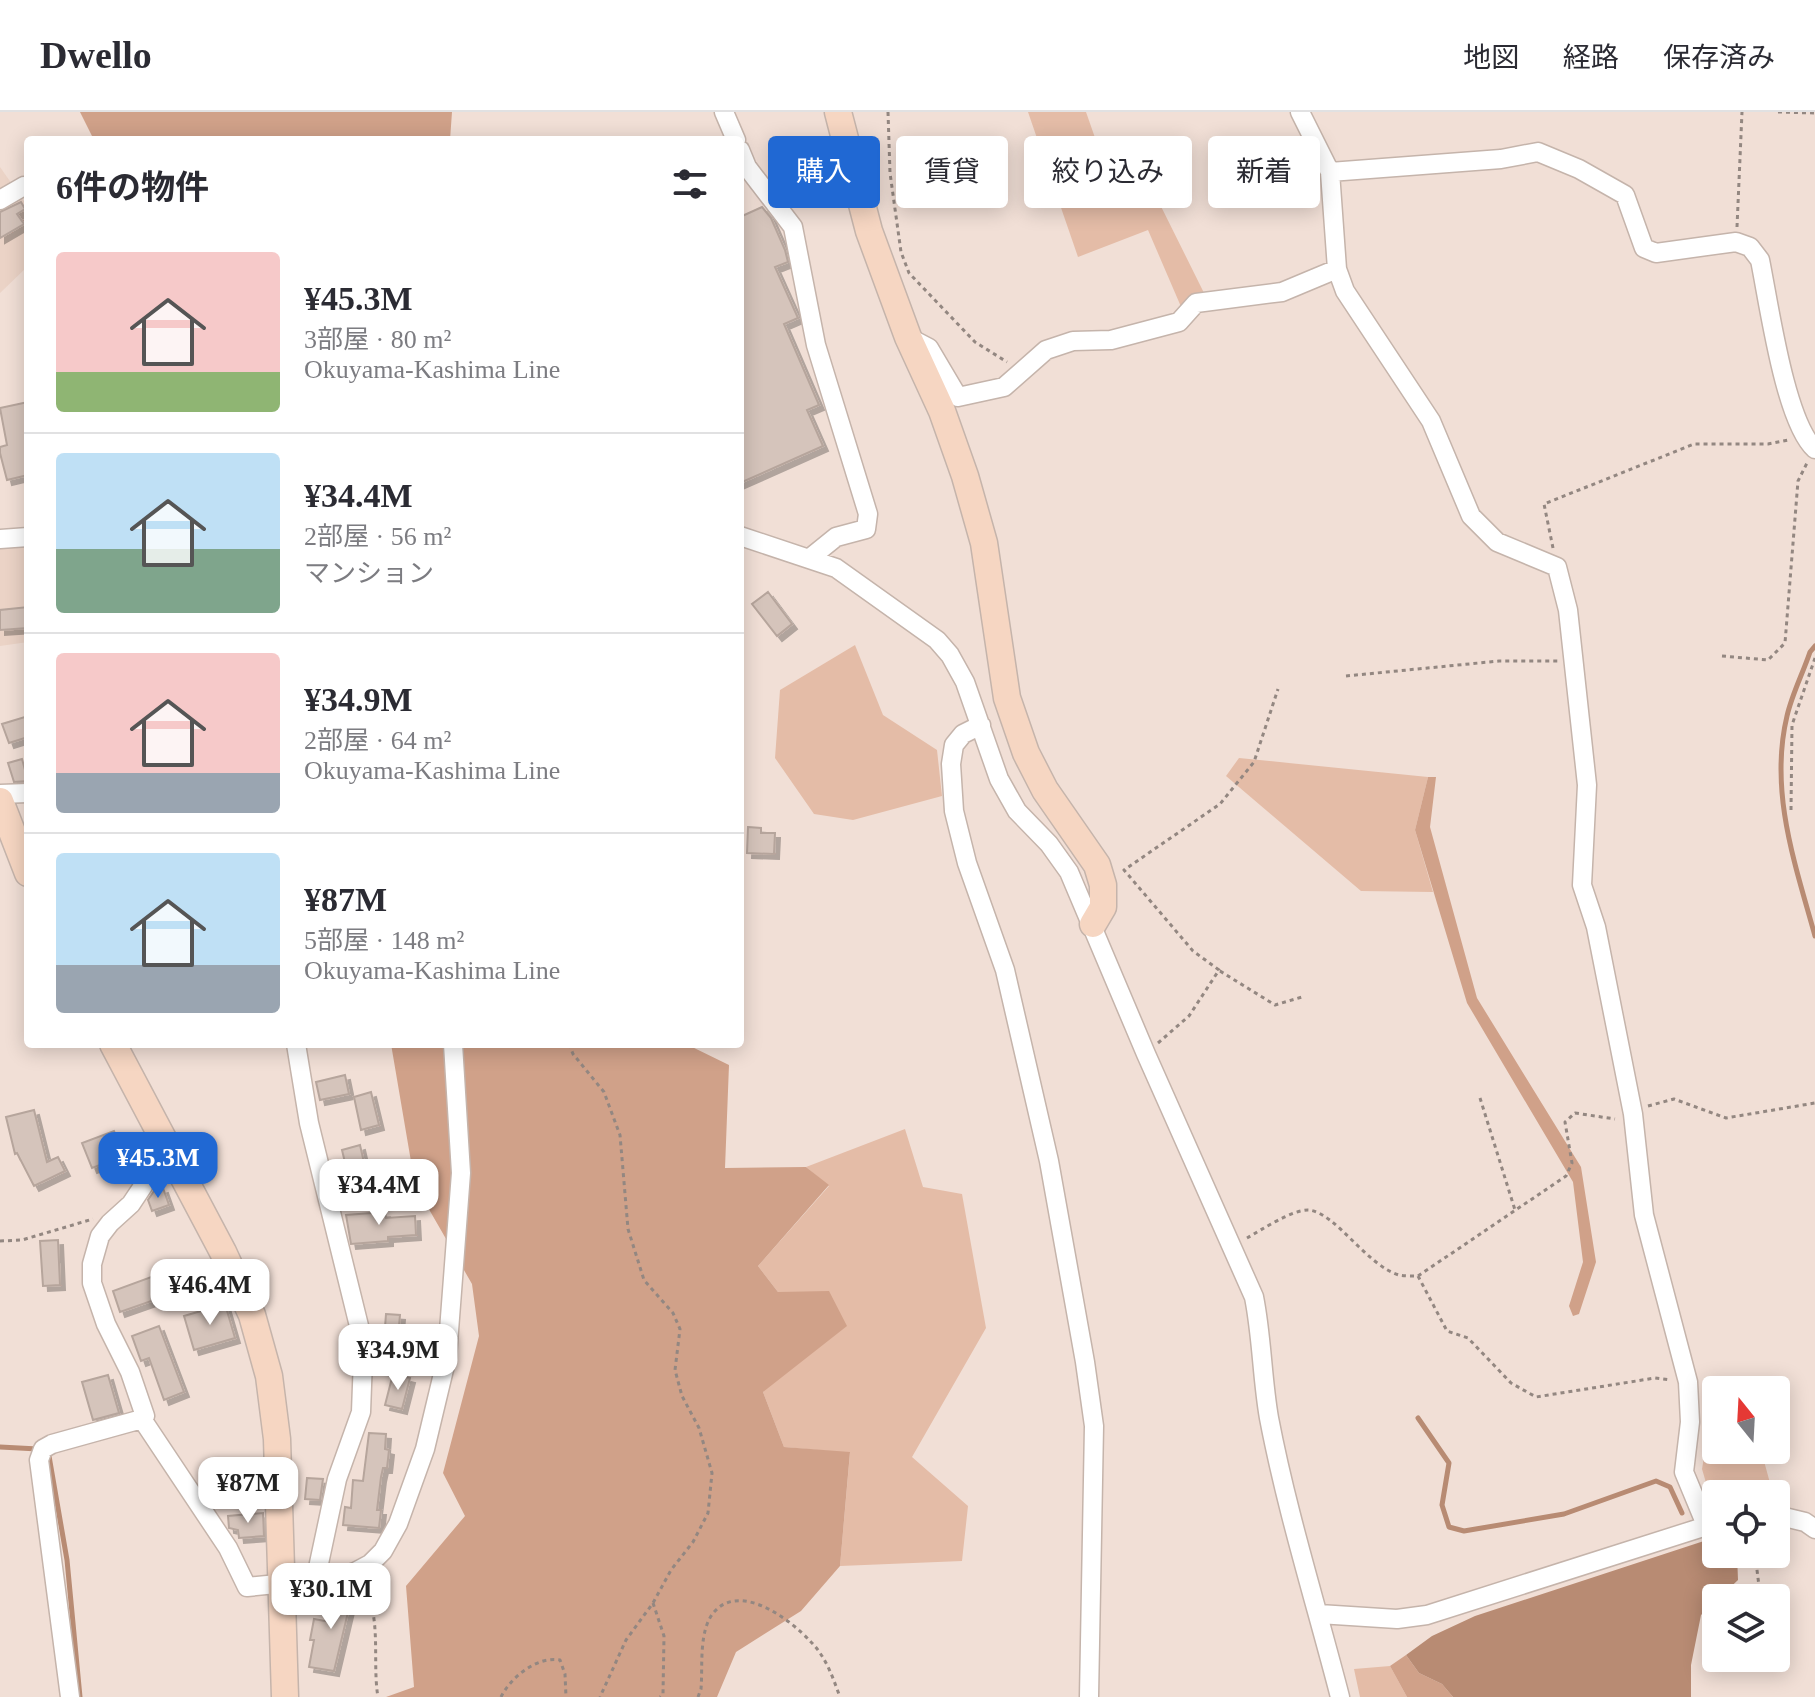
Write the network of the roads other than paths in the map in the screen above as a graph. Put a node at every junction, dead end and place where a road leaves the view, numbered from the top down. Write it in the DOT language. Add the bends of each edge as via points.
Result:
graph roads {
  1 [pos="724,112"];
  2 [pos="838,112"];
  3 [pos="1300,112"];
  4 [pos="734,136"];
  5 [pos="744,160"];
  6 [pos="1330,172"];
  7 [pos="24,186"];
  8 [pos="0,200"];
  9 [pos="1337,269"];
  10 [pos="908,337"];
  11 [pos="1811,445"];
  12 [pos="24,537"];
  13 [pos="744,537"];
  14 [pos="0,539"];
  15 [pos="810,558"];
  16 [pos="981,725"];
  17 [pos="24,793"];
  18 [pos="0,794"];
  19 [pos="0,801"];
  20 [pos="24,863"];
  21 [pos="1093,924"];
  22 [pos="115,1048"];
  23 [pos="297,1048"];
  24 [pos="453,1048"];
  25 [pos="165,1145"];
  26 [pos="142,1419"];
  27 [pos="1702,1507"];
  28 [pos="1790,1518"];
  29 [pos="1702,1527"];
  30 [pos="1815,1529"];
  31 [pos="321,1579"];
  32 [pos="283,1584"];
  33 [pos="1319,1614"];
  34 [pos="70,1697"];
  35 [pos="285,1697"];
  36 [pos="1089,1697"];
  37 [pos="1340,1697"];
  1 -- 4 [label="street"];
  2 -- 10 [label="street" via="869,231"];
  3 -- 6 [label="street"];
  5 -- 15 [label="street" via="793,227 816,345 868,514 866,529 836,537"];
  6 -- 9 [label="street"];
  6 -- 11 [label="street" via="1538,152 1625,195 1644,248 1656,253 1736,242 1750,247 1760,260 1792,410"];
  7 -- 8 [label="street"];
  9 -- 10 [label="street" via="1282,292 1196,303 1179,322 1046,350 1004,387 958,397 929,348"];
  9 -- 27 [label="street" via="1345,291 1431,421 1471,516 1497,542 1557,567 1568,610 1587,785 1582,885 1596,927 1633,1114 1644,1215 1688,1382 1684,1472"];
  10 -- 21 [label="street" via="965,476 984,543 1007,698 1026,753 1097,865 1103,907"];
  12 -- 14 [label="street"];
  13 -- 15 [label="street"];
  15 -- 16 [label="street" via="836,568 937,640 965,682"];
  16 -- 21 [label="street" via="999,779 1017,811 1069,872"];
  16 -- 36 [label="street" via="954,745 954,811 1005,970 1049,1161 1085,1362 1094,1426"];
  17 -- 18 [label="street"];
  19 -- 20 [label="street"];
  21 -- 33 [label="street" via="1254,1297 1279,1463"];
  22 -- 25 [label="street"];
  23 -- 31 [label="street" via="363,1359 361,1412 337,1479 318,1568"];
  24 -- 31 [label="street" via="461,1173 447,1357 425,1449 383,1551 355,1572"];
  25 -- 26 [label="street" via="150,1158 143,1186 131,1204 100,1236 92,1264 92,1283 130,1372"];
  25 -- 32 [label="street" via="252,1315 269,1376"];
  26 -- 32 [label="street" via="228,1548 243,1583"];
  26 -- 34 [label="street" via="52,1444 39,1460"];
  28 -- 30 [label="street"];
  29 -- 33 [label="street" via="1427,1615 1397,1619"];
  31 -- 32 [label="street"];
  32 -- 35 [label="street"];
  33 -- 37 [label="street"];
}
